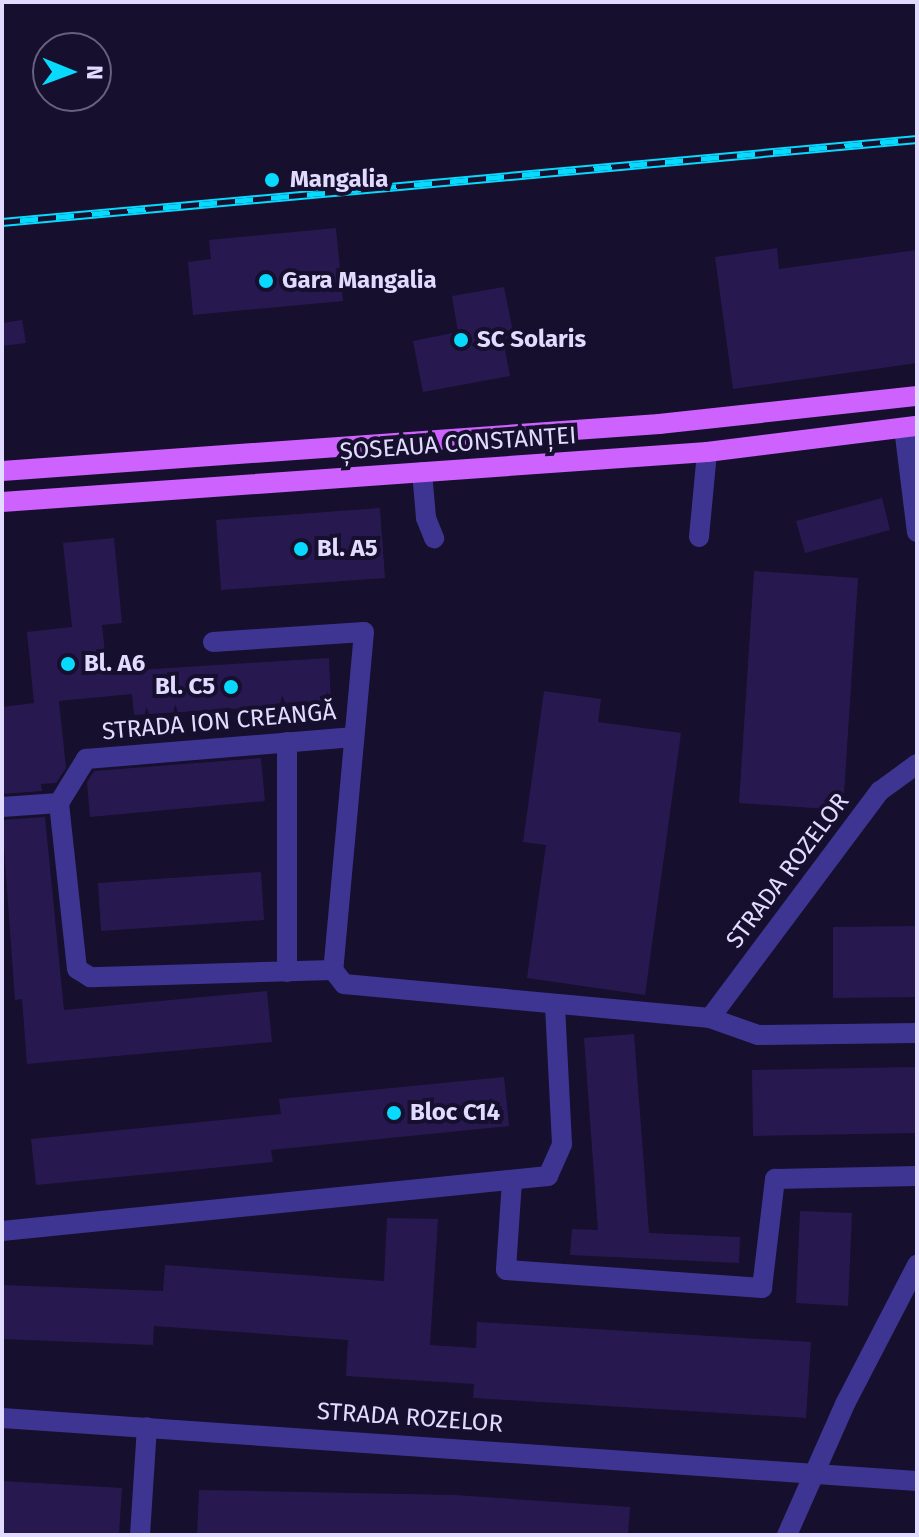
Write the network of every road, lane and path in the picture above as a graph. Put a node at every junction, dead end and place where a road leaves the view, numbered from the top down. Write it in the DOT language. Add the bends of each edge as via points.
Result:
graph roads {
  1 [pos="917,396"];
  2 [pos="910,427"];
  3 [pos="707,452"];
  4 [pos="2,471"];
  5 [pos="422,472"];
  6 [pos="4,506"];
  7 [pos="917,532"];
  8 [pos="699,537"];
  9 [pos="434,538"];
  10 [pos="213,642"];
  11 [pos="354,737"];
  12 [pos="287,742"];
  13 [pos="917,764"];
  14 [pos="59,803"];
  15 [pos="2,807"];
  16 [pos="287,972"];
  17 [pos="338,977"];
  18 [pos="555,1005"];
  19 [pos="710,1018"];
  20 [pos="917,1033"];
  21 [pos="917,1176"];
  22 [pos="512,1181"];
  23 [pos="2,1231"];
  24 [pos="917,1265"];
  25 [pos="2,1418"];
  26 [pos="147,1427"];
  27 [pos="813,1473"];
  28 [pos="917,1481"];
  29 [pos="140,1535"];
  30 [pos="787,1535"];
  1 -- 4 [label="main road, ȘOSEAUA CONSTANȚEI" via="659,424"];
  2 -- 3 [label="main road, ȘOSEAUA CONSTANȚEI"];
  2 -- 7 [label="street"];
  3 -- 5 [label="main road, ȘOSEAUA CONSTANȚEI"];
  3 -- 8 [label="street"];
  5 -- 6 [label="main road, ȘOSEAUA CONSTANȚEI"];
  5 -- 9 [label="street" via="426,518"];
  10 -- 11 [label="street" via="364,632"];
  11 -- 12 [label="street, STRADA ION CREANGĂ"];
  11 -- 17 [label="street"];
  12 -- 14 [label="street, STRADA ION CREANGĂ" via="86,759"];
  12 -- 16 [label="street"];
  13 -- 19 [label="street, STRADA ROZELOR" via="880,791"];
  14 -- 15 [label="street"];
  14 -- 16 [label="street" via="77,969 90,977"];
  16 -- 17 [label="street"];
  17 -- 18 [label="street"];
  18 -- 19 [label="street"];
  18 -- 22 [label="street" via="559,1161 548,1176"];
  19 -- 20 [label="street" via="758,1035"];
  21 -- 22 [label="street" via="775,1179 762,1288 506,1270"];
  22 -- 23 [label="street"];
  24 -- 27 [label="street"];
  25 -- 26 [label="street, STRADA ROZELOR"];
  26 -- 27 [label="street, STRADA ROZELOR"];
  26 -- 29 [label="street"];
  27 -- 28 [label="street, STRADA ROZELOR"];
  27 -- 30 [label="street"];
}
